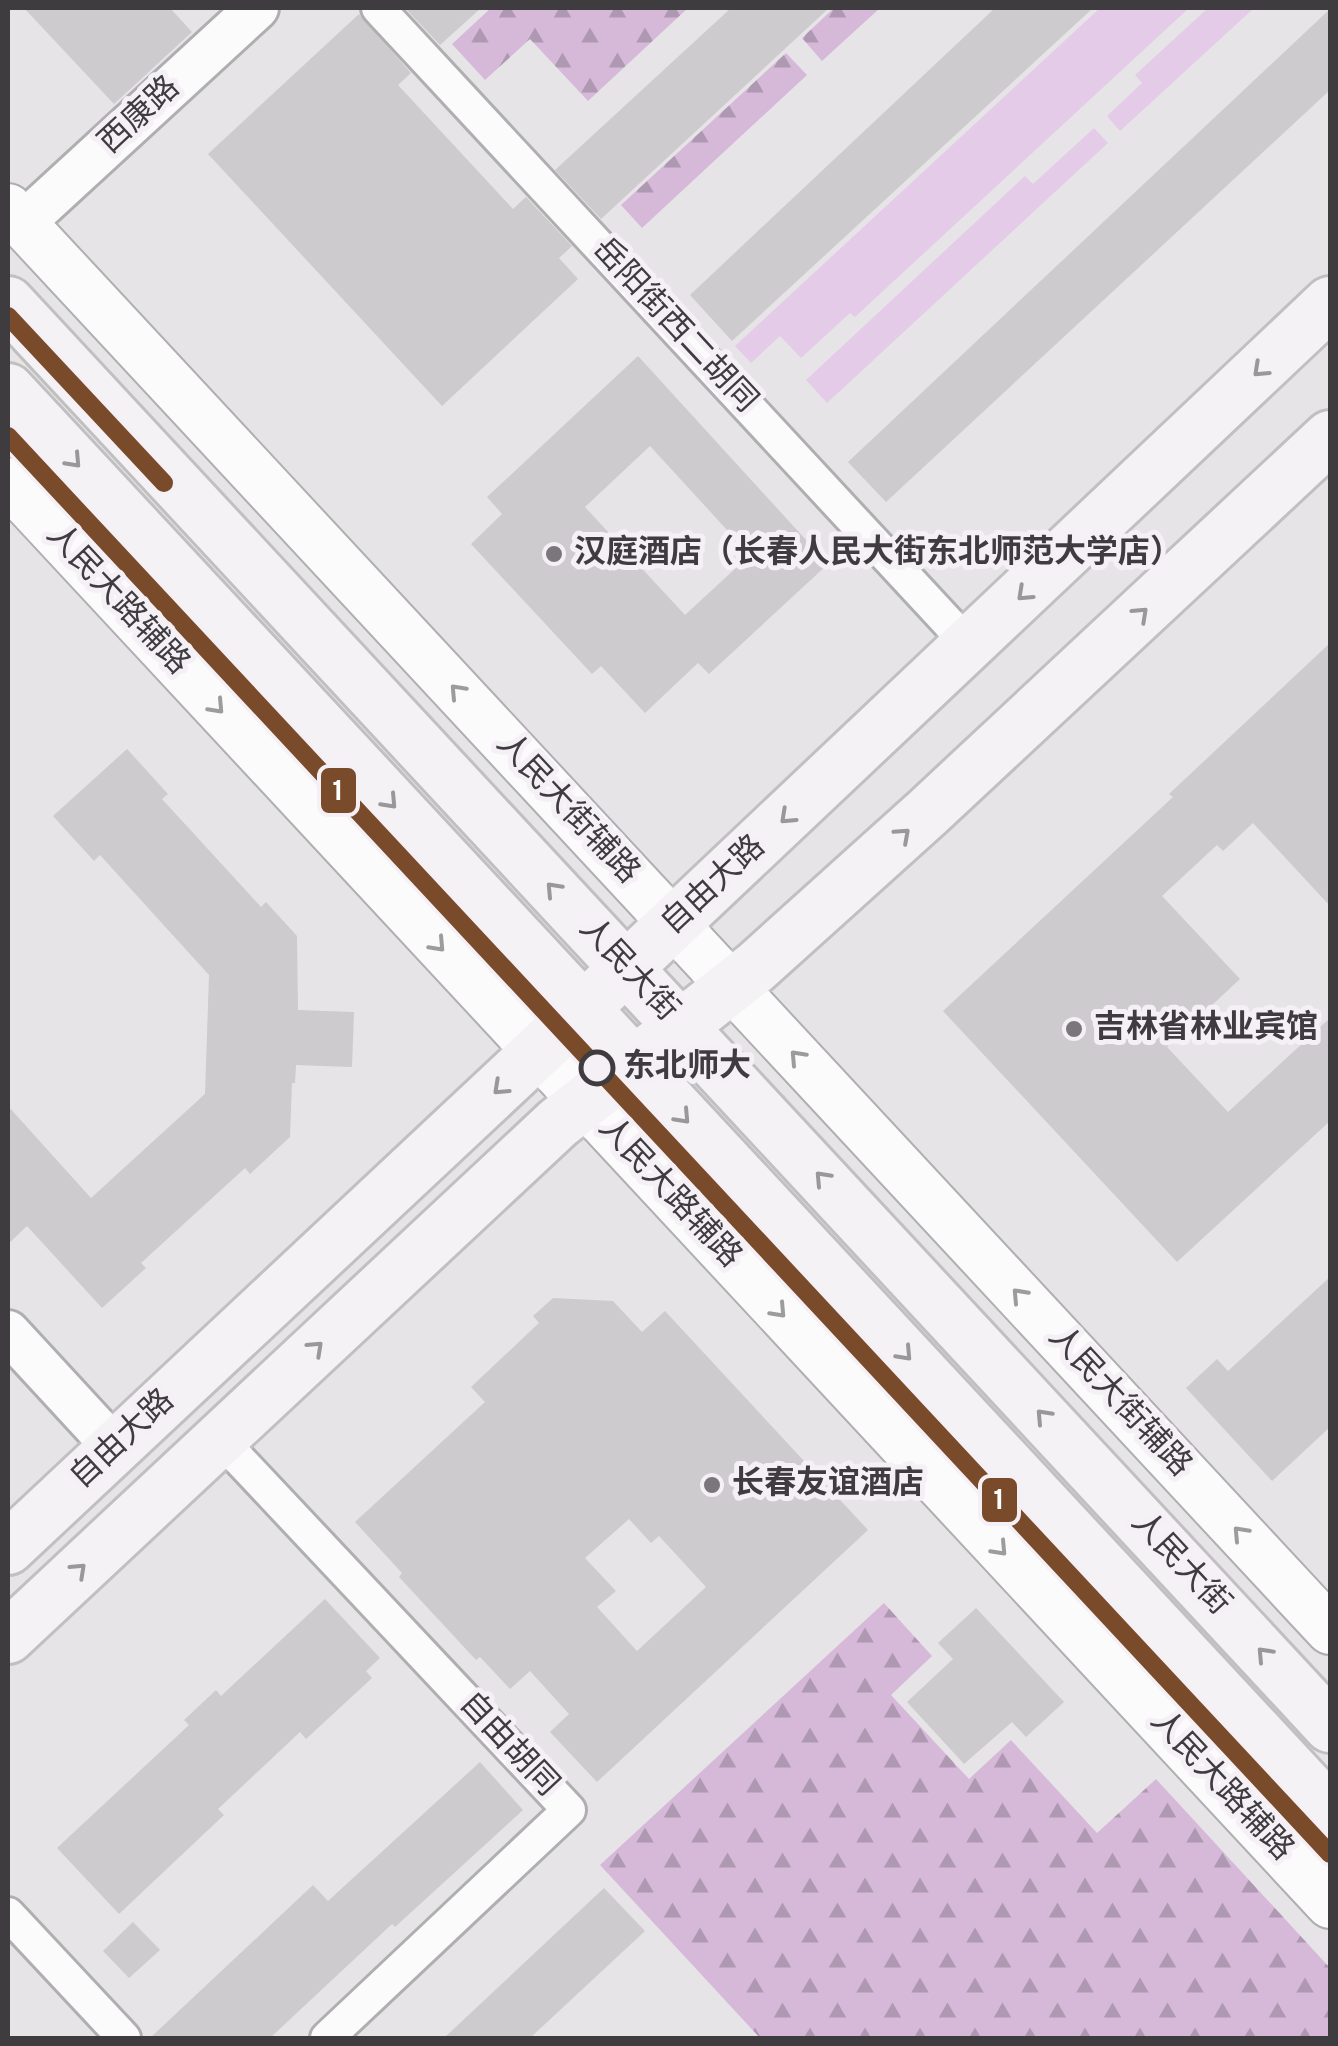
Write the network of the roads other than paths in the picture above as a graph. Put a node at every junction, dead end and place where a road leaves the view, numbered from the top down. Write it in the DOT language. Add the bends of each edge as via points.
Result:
graph roads {
  1 [pos="257,8"];
  2 [pos="378,8"];
  3 [pos="15,216"];
  4 [pos="8,303"];
  5 [pos="1330,303"];
  6 [pos="8,390"];
  7 [pos="1330,438"];
  8 [pos="8,482"];
  9 [pos="970,645"];
  10 [pos="674,924"];
  11 [pos="626,968"];
  12 [pos="731,986"];
  13 [pos="583,1010"];
  14 [pos="681,1027"];
  15 [pos="538,1052"];
  16 [pos="634,1064"];
  17 [pos="584,1102"];
  18 [pos="8,1332"];
  19 [pos="220,1438"];
  20 [pos="115,1448"];
  21 [pos="8,1548"];
  22 [pos="1330,1630"];
  23 [pos="8,1637"];
  24 [pos="1330,1726"];
  25 [pos="1330,1812"];
  26 [pos="1330,1904"];
  27 [pos="8,1914"];
  28 [pos="124,2038"];
  29 [pos="327,2038"];
  1 -- 3 [label="street, 西康路"];
  2 -- 9 [label="street, 岳阳街西二胡同"];
  10 -- 3 [label="main road, 人民大街辅路, one-way"];
  11 -- 4 [label="main road, 人民大街, one-way"];
  5 -- 9 [label="main road, 自由大路, one-way"];
  6 -- 13 [label="main road, 人民大街, one-way"];
  12 -- 7 [label="main road, 自由大路, one-way"];
  8 -- 15 [label="main road, 人民大路辅路, one-way"];
  9 -- 10 [label="main road, 自由大路, one-way"];
  10 -- 11 [label="main road, 自由大路"];
  10 -- 12 [label="main road, 人民大街辅路"];
  11 -- 13 [label="main road, 自由大路"];
  11 -- 14 [label="main road, 人民大街"];
  12 -- 14 [label="main road, 自由大路"];
  22 -- 12 [label="main road, 人民大街辅路, one-way"];
  13 -- 15 [label="main road, 自由大路"];
  13 -- 16 [label="main road, 人民大街"];
  14 -- 16 [label="main road, 自由大路"];
  24 -- 14 [label="main road, 人民大街, one-way"];
  15 -- 17 [label="main road, 人民大路辅路"];
  15 -- 20 [label="main road, 自由大路, one-way"];
  16 -- 17 [label="main road, 自由大路"];
  16 -- 25 [label="main road, 人民大街, one-way"];
  19 -- 17 [label="main road, 自由大路, one-way"];
  17 -- 26 [label="main road, 人民大路辅路, one-way"];
  18 -- 20 [label="street"];
  23 -- 19 [label="main road, 自由大路, one-way"];
  19 -- 29 [label="street, 自由胡同" via="569,1810"];
  20 -- 21 [label="main road, 自由大路"];
  27 -- 28 [label="street"];
}
